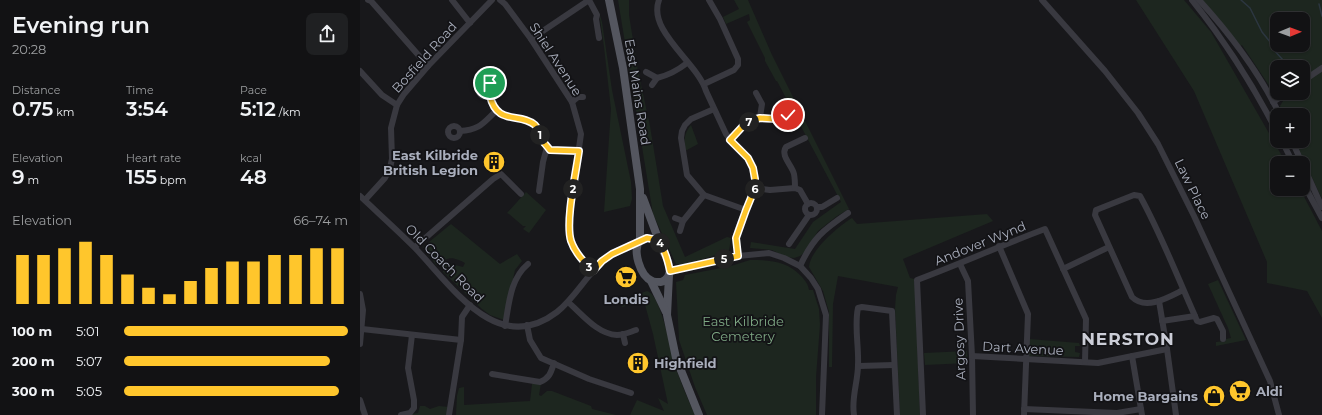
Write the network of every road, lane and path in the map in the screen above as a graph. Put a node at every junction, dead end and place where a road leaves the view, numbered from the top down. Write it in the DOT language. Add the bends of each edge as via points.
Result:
graph roads {
  1 [pos="368,0"];
  2 [pos="452,0"];
  3 [pos="492,0"];
  4 [pos="500,0"];
  5 [pos="609,0"];
  6 [pos="659,0"];
  7 [pos="709,0"];
  8 [pos="1042,0"];
  9 [pos="1192,0"];
  10 [pos="1199,0"];
  11 [pos="470,22"];
  12 [pos="599,38"];
  13 [pos="530,39"];
  14 [pos="687,62"];
  15 [pos="428,66"];
  16 [pos="1322,68"];
  17 [pos="360,71"];
  18 [pos="646,72"];
  19 [pos="1310,77"];
  20 [pos="657,78"];
  21 [pos="704,84"];
  22 [pos="652,85"];
  23 [pos="756,93"];
  24 [pos="490,96"];
  25 [pos="583,97"];
  26 [pos="1276,100"];
  27 [pos="572,102"];
  28 [pos="1273,102"];
  29 [pos="396,105"];
  30 [pos="1276,108"];
  31 [pos="714,109"];
  32 [pos="497,110"];
  33 [pos="788,115"];
  34 [pos="760,118"];
  35 [pos="1270,118"];
  36 [pos="460,130"];
  37 [pos="806,138"];
  38 [pos="730,140"];
  39 [pos="547,147"];
  40 [pos="579,151"];
  41 [pos="1310,180"];
  42 [pos="755,188"];
  43 [pos="795,188"];
  44 [pos="640,189"];
  45 [pos="539,191"];
  46 [pos="521,194"];
  47 [pos="704,195"];
  48 [pos="360,196"];
  49 [pos="1310,196"];
  50 [pos="837,198"];
  51 [pos="365,200"];
  52 [pos="808,204"];
  53 [pos="817,207"];
  54 [pos="1322,207"];
  55 [pos="746,210"];
  56 [pos="848,213"];
  57 [pos="809,215"];
  58 [pos="675,218"];
  59 [pos="1322,218"];
  60 [pos="683,221"];
  61 [pos="680,231"];
  62 [pos="639,242"];
  63 [pos="659,242"];
  64 [pos="789,244"];
  65 [pos="999,246"];
  66 [pos="415,247"];
  67 [pos="1109,247"];
  68 [pos="738,256"];
  69 [pos="528,264"];
  70 [pos="960,264"];
  71 [pos="800,266"];
  72 [pos="1063,269"];
  73 [pos="593,271"];
  74 [pos="670,273"];
  75 [pos="652,281"];
  76 [pos="1183,290"];
  77 [pos="360,294"];
  78 [pos="568,302"];
  79 [pos="1159,302"];
  80 [pos="470,305"];
  81 [pos="667,315"];
  82 [pos="1194,316"];
  83 [pos="1162,321"];
  84 [pos="528,325"];
  85 [pos="505,326"];
  86 [pos="362,329"];
  87 [pos="636,330"];
  88 [pos="623,334"];
  89 [pos="412,335"];
  90 [pos="1223,339"];
  91 [pos="461,340"];
  92 [pos="625,343"];
  93 [pos="360,344"];
  94 [pos="1167,349"];
  95 [pos="972,356"];
  96 [pos="1132,356"];
  97 [pos="1026,360"];
  98 [pos="1085,362"];
  99 [pos="554,363"];
  100 [pos="894,365"];
  101 [pos="858,366"];
  102 [pos="492,374"];
  103 [pos="631,393"];
  104 [pos="360,400"];
  105 [pos="1024,412"];
  106 [pos="1141,412"];
  107 [pos="449,413"];
  108 [pos="1092,414"];
  109 [pos="364,415"];
  110 [pos="401,415"];
  111 [pos="699,415"];
  112 [pos="822,415"];
  113 [pos="854,415"];
  114 [pos="897,415"];
  115 [pos="924,415"];
  116 [pos="973,415"];
  117 [pos="1176,415"];
  118 [pos="1279,415"];
  1 -- 15 [label="street"];
  2 -- 11 [label="street"];
  3 -- 11 [label="street, Bosfield Road"];
  4 -- 13 [label="street, Shiel Avenue"];
  5 -- 44 [label="main road, East Mains Road" via="623,68"];
  6 -- 14 [label="street" via="657,12 660,24"];
  7 -- 21 [label="street" via="738,59 738,65 734,70"];
  8 -- 118 [label="street, Law Place" via="1105,71 1158,144 1270,381"];
  9 -- 35 [label="street" via="1241,67"];
  10 -- 28 [label="street" via="1242,51"];
  11 -- 15 [label="street, Bosfield Road"];
  12 -- 13 [label="street" via="597,15 589,0"];
  13 -- 27 [label="street, Shiel Avenue"];
  14 -- 20 [label="street" via="677,71"];
  14 -- 21 [label="street"];
  15 -- 29 [label="street, Bosfield Road"];
  16 -- 19 [label="street"];
  17 -- 29 [label="street" via="382,95"];
  18 -- 20 [label="street"];
  20 -- 22 [label="street"];
  21 -- 31 [label="street"];
  23 -- 34 [label="street" via="762,104"];
  24 -- 32 [label="street"];
  25 -- 27 [label="street" via="578,97"];
  26 -- 28 [label="street"];
  27 -- 40 [label="street, Shiel Avenue" via="581,134"];
  28 -- 30 [label="street"];
  29 -- 51 [label="street, Bosfield Road" via="391,128 390,168 385,178"];
  31 -- 38 [label="street"];
  31 -- 47 [label="street" via="691,119 685,125 681,138 687,175"];
  32 -- 36 [label="street" via="477,128"];
  32 -- 39 [label="street" via="504,116 523,119 535,125"];
  33 -- 34 [label="street" via="776,119"];
  34 -- 38 [label="street" via="743,126"];
  37 -- 43 [label="street" via="784,150 794,173"];
  38 -- 42 [label="street" via="751,163"];
  39 -- 40 [label="street" via="550,150"];
  39 -- 45 [label="street"];
  40 -- 73 [label="street, Shiel Avenue" via="569,218 569,235 578,255"];
  41 -- 54 [label="street"];
  42 -- 43 [label="street"];
  42 -- 55 [label="street"];
  43 -- 52 [label="street" via="800,190"];
  44 -- 62 [label="main road, East Mains Road"];
  44 -- 63 [label="main road, East Mains Road"];
  46 -- 66 [label="street" via="501,174"];
  47 -- 55 [label="street"];
  47 -- 60 [label="street"];
  48 -- 51 [label="street, Old Coach Road"];
  49 -- 59 [label="street"];
  50 -- 53 [label="street" via="822,207"];
  51 -- 66 [label="street, Old Coach Road"];
  52 -- 53 [label="street" via="813,203"];
  52 -- 57 [label="street" via="805,210"];
  53 -- 57 [label="street" via="815,214"];
  55 -- 68 [label="street" via="736,238"];
  56 -- 71 [label="street" via="816,238"];
  57 -- 64 [label="street"];
  58 -- 60 [label="street"];
  60 -- 61 [label="street"];
  62 -- 63 [label="main road" via="647,238"];
  62 -- 73 [label="street, Old Coach Road" via="612,254"];
  62 -- 75 [label="main road" via="636,253 639,263 646,277"];
  63 -- 74 [label="main road"];
  65 -- 70 [label="street, Andover Wynd"];
  65 -- 72 [label="street, Andover Wynd" via="1045,229"];
  65 -- 97 [label="street" via="1028,314"];
  66 -- 80 [label="street, Old Coach Road" via="452,289"];
  67 -- 72 [label="street"];
  67 -- 76 [label="street" via="1095,215 1096,210 1138,195"];
  67 -- 79 [label="street" via="1132,297 1139,302"];
  68 -- 71 [label="street" via="769,253"];
  68 -- 74 [label="street"];
  69 -- 85 [label="street" via="515,280"];
  70 -- 95 [label="street, Argosy Drive" via="968,281"];
  70 -- 115 [label="street, Andover Wynd" via="917,280"];
  71 -- 112 [label="street" via="818,289 826,315"];
  72 -- 98 [label="street, Andover Wynd" via="1086,319"];
  73 -- 78 [label="street, Old Coach Road"];
  74 -- 75 [label="main road" via="663,281"];
  74 -- 81 [label="main road"];
  75 -- 81 [label="main road"];
  76 -- 79 [label="street"];
  76 -- 82 [label="street"];
  77 -- 86 [label="street" via="363,310"];
  78 -- 84 [label="street, Old Coach Road" via="546,319"];
  78 -- 88 [label="street" via="601,330"];
  79 -- 83 [label="street"];
  80 -- 85 [label="street, Old Coach Road" via="488,319"];
  80 -- 91 [label="street" via="462,316"];
  81 -- 111 [label="main road" via="676,358"];
  82 -- 83 [label="street"];
  82 -- 90 [label="street" via="1200,322 1218,319"];
  83 -- 94 [label="street"];
  84 -- 85 [label="street, Old Coach Road"];
  84 -- 99 [label="street" via="530,340 541,358"];
  86 -- 89 [label="street"];
  86 -- 93 [label="street"];
  87 -- 88 [label="street"];
  88 -- 92 [label="street"];
  89 -- 91 [label="street"];
  89 -- 110 [label="street" via="408,368 414,408 410,413"];
  91 -- 107 [label="street"];
  94 -- 96 [label="street, Dart Avenue"];
  94 -- 117 [label="street"];
  95 -- 97 [label="street, Dart Avenue"];
  95 -- 116 [label="street, Argosy Drive"];
  96 -- 98 [label="street, Dart Avenue" via="1098,363"];
  96 -- 106 [label="street"];
  97 -- 98 [label="street, Dart Avenue"];
  97 -- 105 [label="street"];
  99 -- 102 [label="street" via="549,376 540,382"];
  99 -- 103 [label="street" via="589,379"];
  100 -- 101 [label="street"];
  100 -- 101 [label="street" via="892,311 865,307 858,308 857,316"];
  100 -- 114 [label="street"];
  101 -- 113 [label="street" via="853,400"];
  104 -- 109 [label="street"];
  105 -- 108 [label="street"];
  106 -- 108 [label="street"];
}
